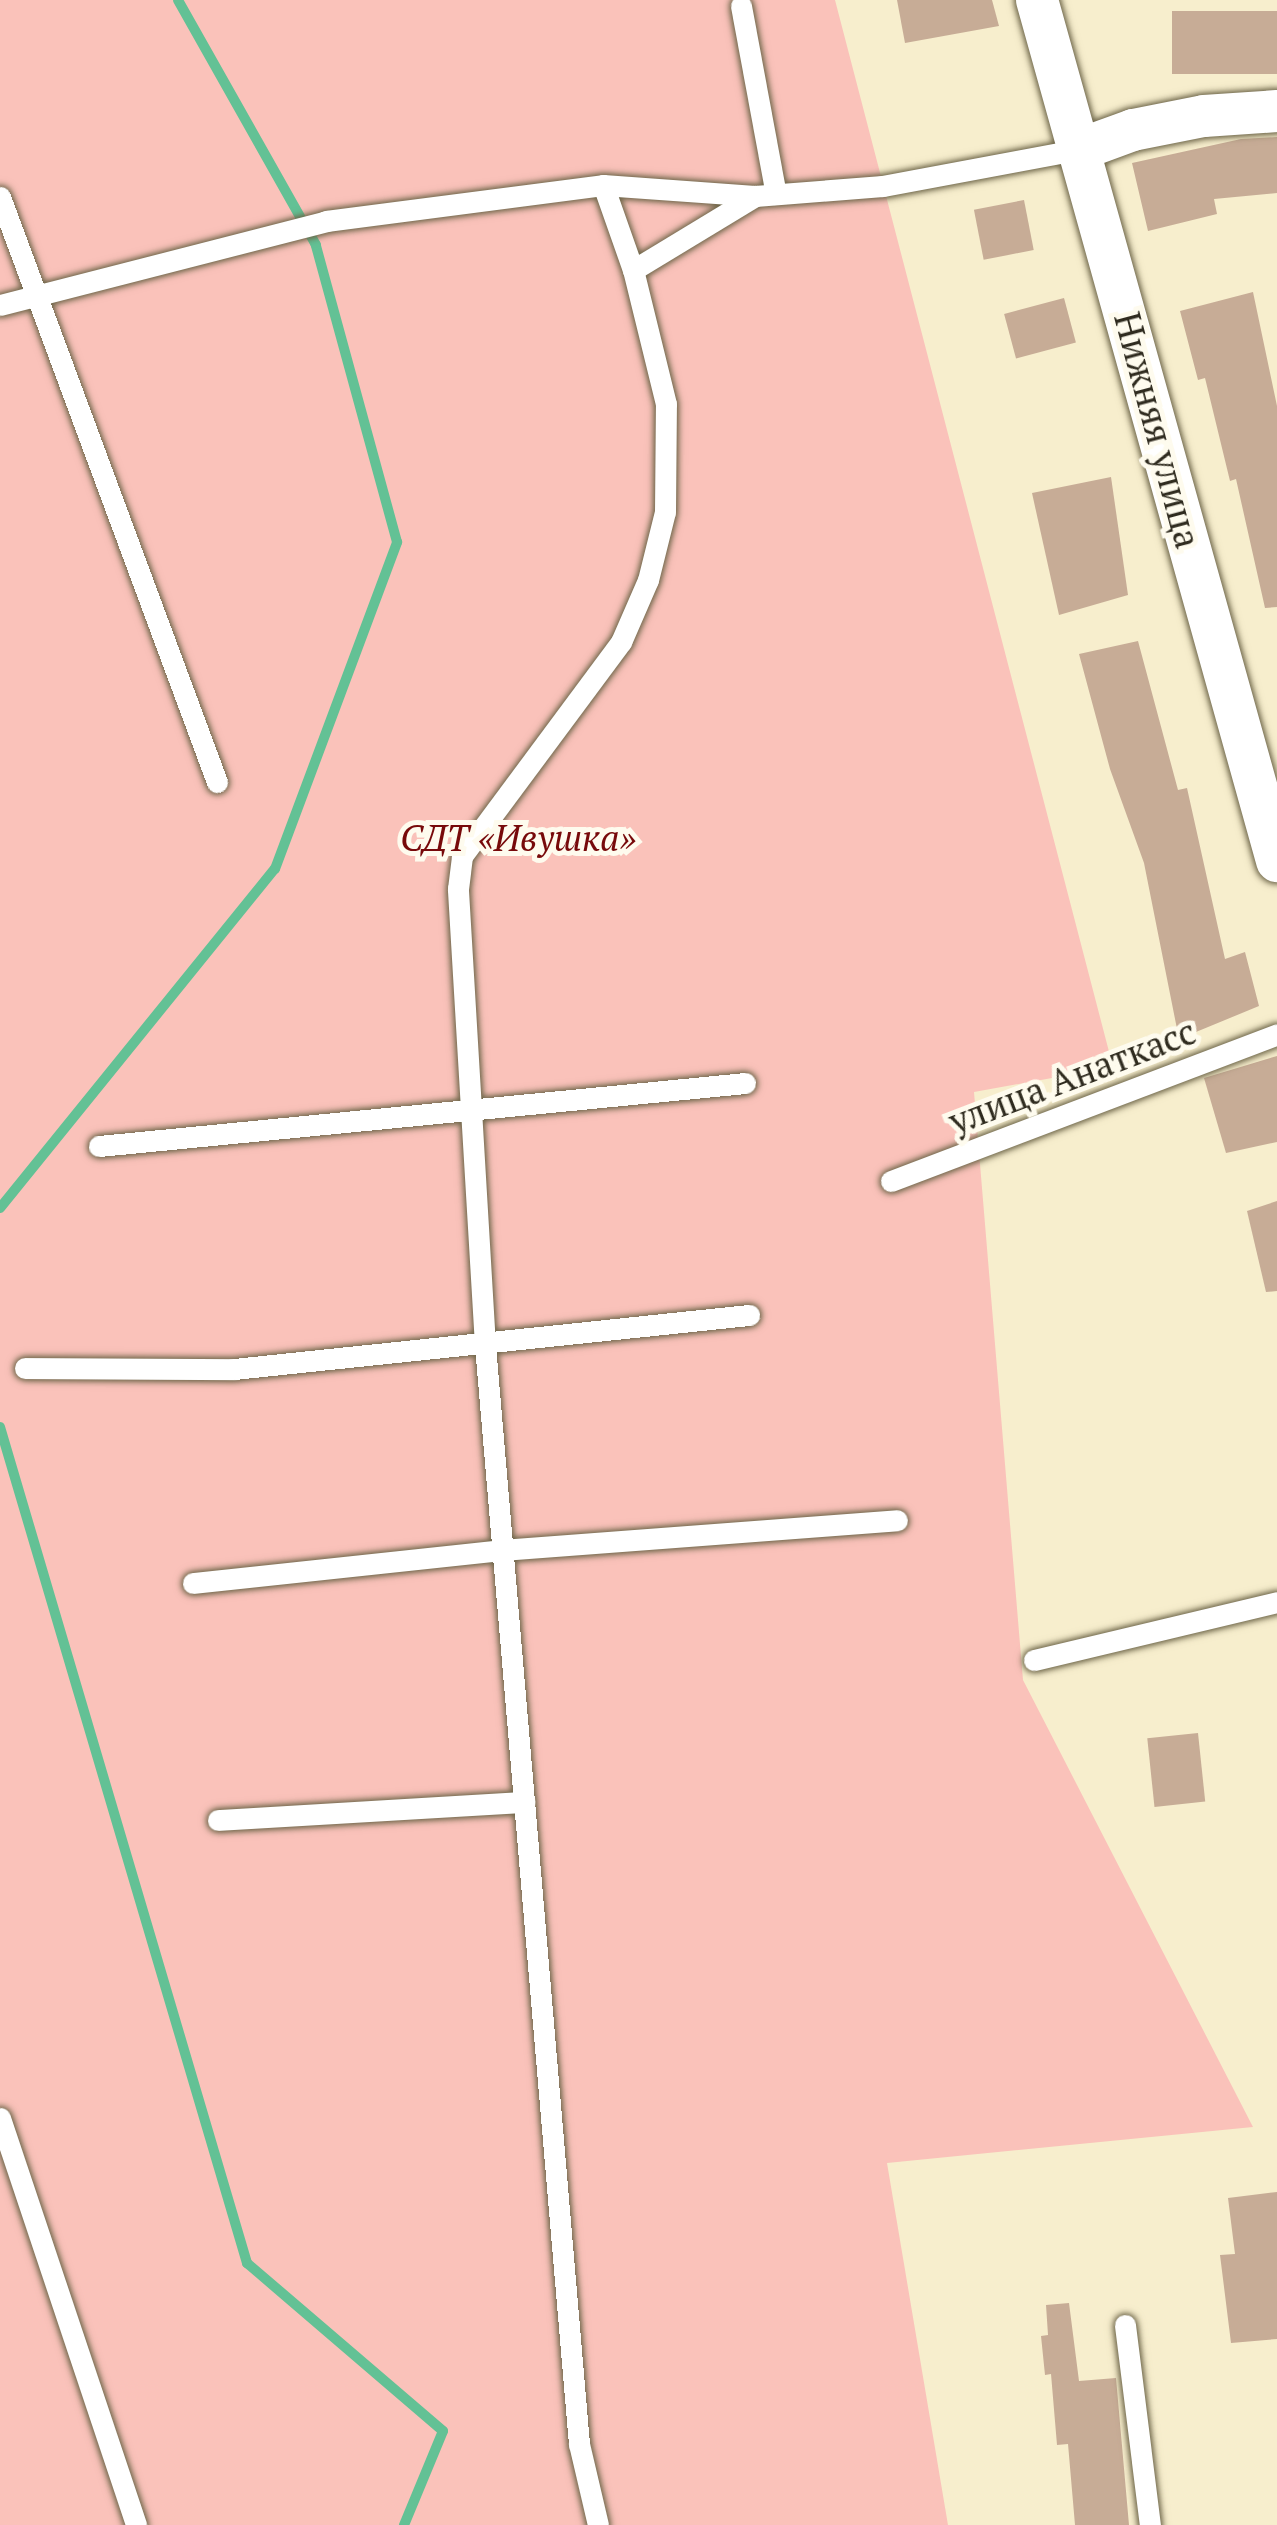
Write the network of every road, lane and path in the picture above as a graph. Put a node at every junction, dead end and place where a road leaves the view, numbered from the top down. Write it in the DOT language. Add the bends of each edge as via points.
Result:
graph roads {
  1 [pos="1037,0"];
  2 [pos="742,6"];
  3 [pos="1277,111"];
  4 [pos="1081,149"];
  5 [pos="603,185"];
  6 [pos="766,195"];
  7 [pos="0,197"];
  8 [pos="633,270"];
  9 [pos="34,293"];
  10 [pos="0,305"];
  11 [pos="217,782"];
  12 [pos="1277,861"];
  13 [pos="1277,1034"];
  14 [pos="745,1083"];
  15 [pos="472,1106"];
  16 [pos="99,1146"];
  17 [pos="891,1181"];
  18 [pos="749,1315"];
  19 [pos="485,1345"];
  20 [pos="25,1368"];
  21 [pos="897,1520"];
  22 [pos="502,1550"];
  23 [pos="193,1583"];
  24 [pos="1277,1602"];
  25 [pos="1034,1660"];
  26 [pos="524,1802"];
  27 [pos="218,1820"];
  28 [pos="0,2118"];
  29 [pos="1125,2325"];
  30 [pos="136,2525"];
  31 [pos="598,2525"];
  32 [pos="1150,2525"];
  1 -- 4 [label="street, Нижняя улица"];
  2 -- 6 [label="lane"];
  3 -- 4 [label="street" via="1132,130"];
  4 -- 6 [label="lane" via="883,186"];
  4 -- 12 [label="street, Нижняя улица"];
  5 -- 6 [label="lane"];
  5 -- 8 [label="lane"];
  5 -- 9 [label="lane" via="326,221"];
  6 -- 8 [label="lane"];
  7 -- 9 [label="lane"];
  8 -- 15 [label="lane" via="666,404 665,512 621,642 462,856"];
  9 -- 10 [label="lane"];
  9 -- 11 [label="lane"];
  13 -- 17 [label="lane, улица Анаткасс"];
  14 -- 15 [label="lane"];
  15 -- 16 [label="lane"];
  15 -- 19 [label="lane"];
  18 -- 19 [label="lane"];
  19 -- 20 [label="lane" via="234,1369"];
  19 -- 22 [label="lane"];
  21 -- 22 [label="lane"];
  22 -- 23 [label="lane"];
  22 -- 26 [label="lane"];
  24 -- 25 [label="lane"];
  26 -- 27 [label="lane"];
  26 -- 31 [label="lane" via="579,2444"];
  28 -- 30 [label="lane"];
  29 -- 32 [label="lane"];
}
